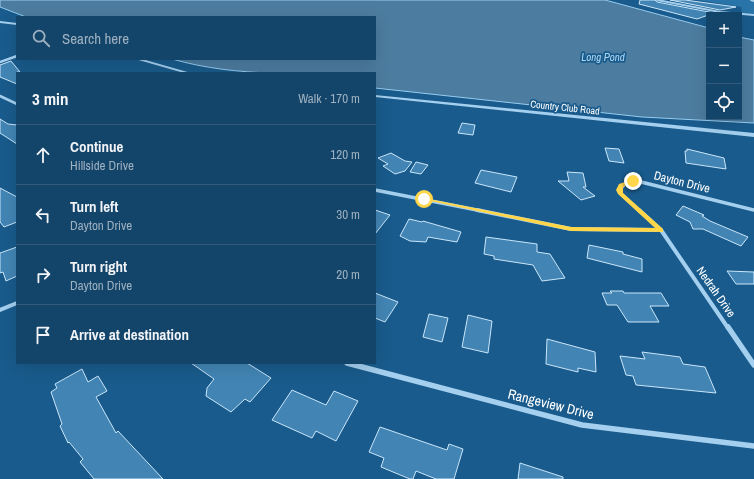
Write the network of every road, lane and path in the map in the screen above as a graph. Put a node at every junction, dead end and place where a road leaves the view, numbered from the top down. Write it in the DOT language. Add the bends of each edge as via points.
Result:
graph roads {
  1 [pos="657,0"];
  2 [pos="751,0"];
  3 [pos="754,1"];
  4 [pos="754,15"];
  5 [pos="0,22"];
  6 [pos="16,24"];
  7 [pos="16,56"];
  8 [pos="141,60"];
  9 [pos="0,62"];
  10 [pos="185,72"];
  11 [pos="0,96"];
  12 [pos="376,96"];
  13 [pos="16,104"];
  14 [pos="754,135"];
  15 [pos="376,190"];
  16 [pos="754,210"];
  17 [pos="661,230"];
  18 [pos="16,303"];
  19 [pos="0,310"];
  20 [pos="351,364"];
  21 [pos="754,365"];
  22 [pos="754,446"];
  1 -- 4 [label="street" via="720,12"];
  2 -- 3 [label="street"];
  5 -- 6 [label="street"];
  7 -- 9 [label="street"];
  8 -- 10 [label="street"];
  11 -- 13 [label="street"];
  12 -- 14 [label="street, Country Club Road"];
  15 -- 17 [label="street" via="571,229"];
  16 -- 17 [label="street, Dayton Drive" via="641,182 621,186 621,194"];
  17 -- 21 [label="street, Nedrah Drive"];
  18 -- 19 [label="street"];
  20 -- 22 [label="street, Rangeview Drive" via="582,425"];
}
